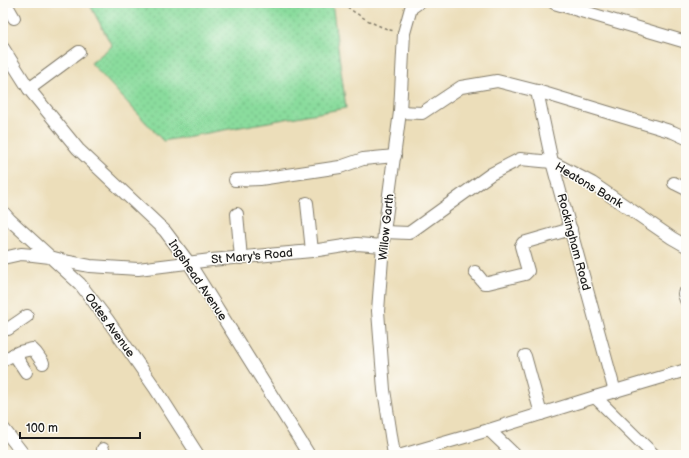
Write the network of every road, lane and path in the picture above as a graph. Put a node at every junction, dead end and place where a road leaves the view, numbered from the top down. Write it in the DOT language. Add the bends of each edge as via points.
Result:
graph roads {
  1 [pos="343,3"];
  2 [pos="418,3"];
  3 [pos="554,3"];
  4 [pos="3,5"];
  5 [pos="14,18"];
  6 [pos="404,33"];
  7 [pos="686,42"];
  8 [pos="3,48"];
  9 [pos="79,52"];
  10 [pos="29,89"];
  11 [pos="537,91"];
  12 [pos="400,112"];
  13 [pos="686,138"];
  14 [pos="395,156"];
  15 [pos="552,162"];
  16 [pos="235,180"];
  17 [pos="674,183"];
  18 [pos="686,189"];
  19 [pos="307,203"];
  20 [pos="3,212"];
  21 [pos="237,214"];
  22 [pos="571,229"];
  23 [pos="384,232"];
  24 [pos="383,246"];
  25 [pos="686,246"];
  26 [pos="312,251"];
  27 [pos="50,257"];
  28 [pos="3,258"];
  29 [pos="241,258"];
  30 [pos="190,263"];
  31 [pos="475,272"];
  32 [pos="27,316"];
  33 [pos="3,327"];
  34 [pos="14,354"];
  35 [pos="525,356"];
  36 [pos="3,360"];
  37 [pos="43,363"];
  38 [pos="686,370"];
  39 [pos="26,372"];
  40 [pos="615,392"];
  41 [pos="595,397"];
  42 [pos="541,414"];
  43 [pos="489,430"];
  44 [pos="5,434"];
  45 [pos="24,455"];
  46 [pos="198,455"];
  47 [pos="310,455"];
  48 [pos="394,455"];
  49 [pos="402,455"];
  50 [pos="515,455"];
  51 [pos="654,455"];
  1 -- 6 [label="path" via="384,29"];
  2 -- 6 [label="street, Willow Garth" via="411,8"];
  3 -- 7 [label="street"];
  4 -- 5 [label="street" via="6,4"];
  6 -- 12 [label="street, Willow Garth"];
  8 -- 10 [label="street, Ingshead Avenue"];
  9 -- 10 [label="street"];
  10 -- 30 [label="street, Ingshead Avenue" via="78,149 165,231"];
  11 -- 12 [label="street" via="497,81 461,87 422,113"];
  11 -- 13 [label="street"];
  11 -- 15 [label="street, Rockingham Road"];
  12 -- 14 [label="street, Willow Garth"];
  14 -- 16 [label="street" via="363,159 340,167 260,179"];
  14 -- 23 [label="street, Willow Garth"];
  15 -- 22 [label="street, Rockingham Road"];
  15 -- 23 [label="street, Heatons Bank" via="520,159 491,174 409,233"];
  15 -- 25 [label="street, Heatons Bank" via="592,183"];
  17 -- 18 [label="street"];
  19 -- 26 [label="street"];
  20 -- 27 [label="street, Oates Avenue"];
  21 -- 29 [label="street"];
  22 -- 31 [label="street" via="523,242 521,246 528,271 525,274 484,283"];
  22 -- 40 [label="street, Rockingham Road"];
  23 -- 24 [label="street, Willow Garth"];
  24 -- 26 [label="street, St Mary's Road" via="357,244"];
  24 -- 48 [label="street, Willow Garth" via="378,311 384,390"];
  26 -- 29 [label="street, St Mary's Road"];
  27 -- 28 [label="street, St Mary's Road" via="21,254"];
  27 -- 30 [label="street, St Mary's Road" via="90,266 138,269"];
  27 -- 46 [label="street, Oates Avenue" via="80,284 107,319"];
  29 -- 30 [label="street, St Mary's Road"];
  30 -- 47 [label="street, Ingshead Avenue"];
  32 -- 33 [label="street" via="8,329"];
  34 -- 36 [label="street"];
  34 -- 37 [label="street" via="32,349"];
  34 -- 39 [label="street"];
  35 -- 42 [label="street"];
  38 -- 40 [label="street"];
  40 -- 41 [label="street"];
  41 -- 42 [label="street"];
  41 -- 51 [label="street"];
  42 -- 43 [label="street"];
  43 -- 49 [label="street"];
  43 -- 50 [label="street"];
  44 -- 45 [label="street"];
}
